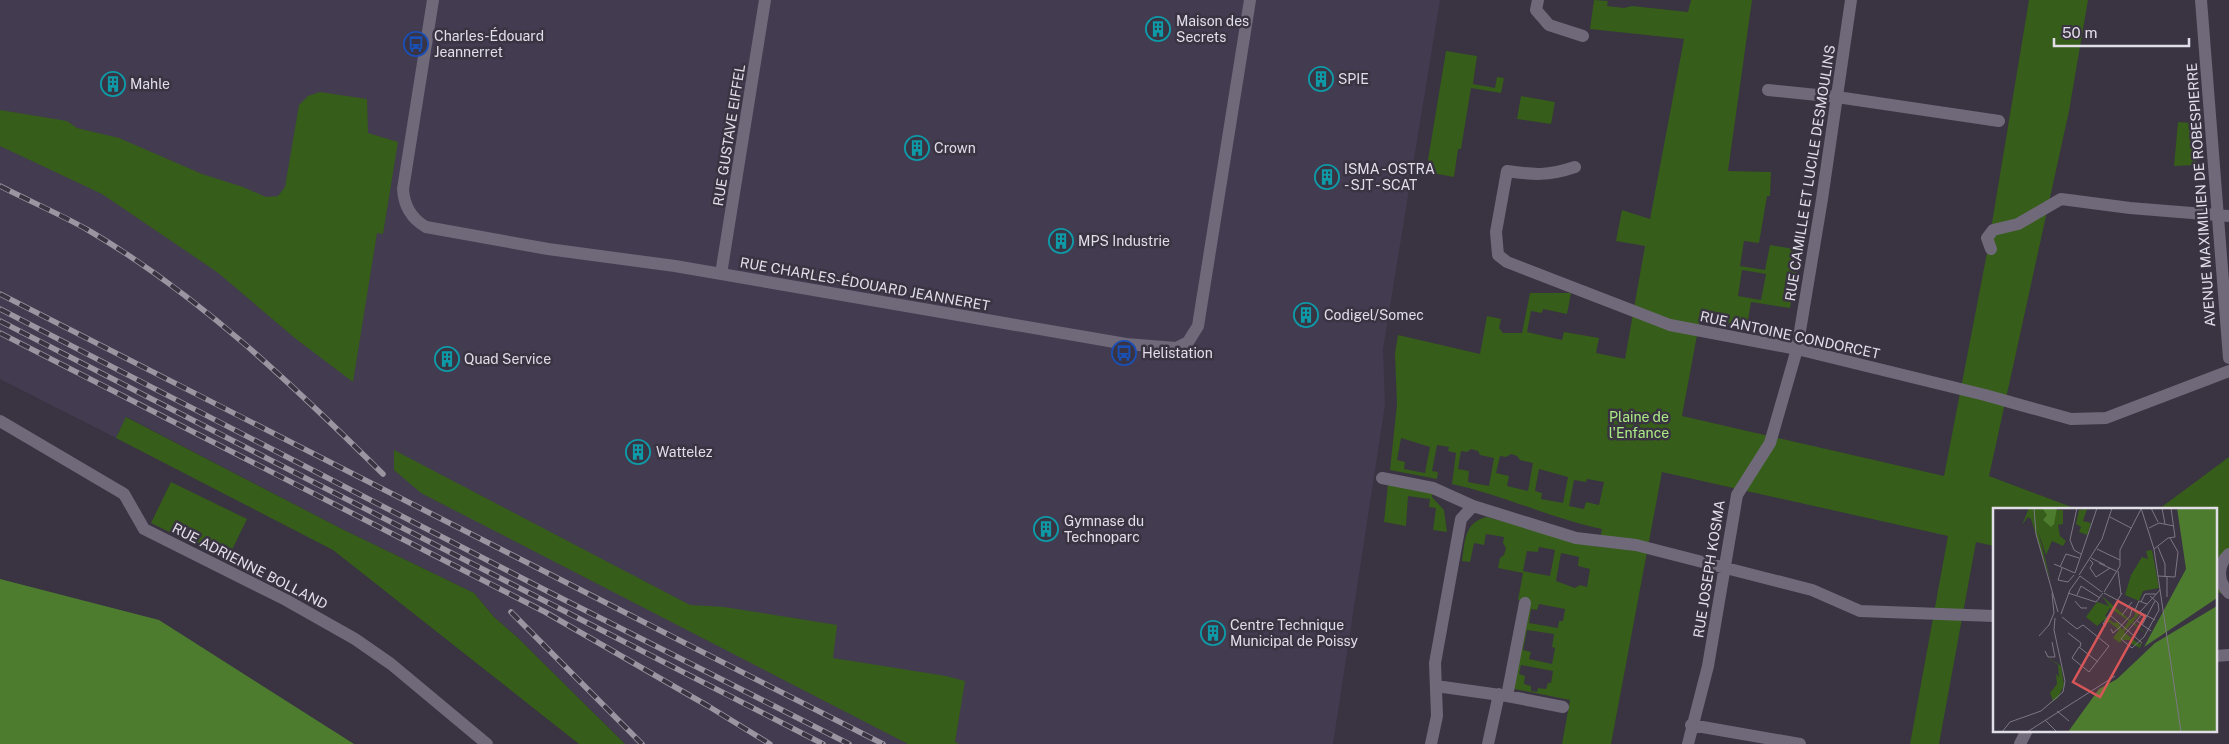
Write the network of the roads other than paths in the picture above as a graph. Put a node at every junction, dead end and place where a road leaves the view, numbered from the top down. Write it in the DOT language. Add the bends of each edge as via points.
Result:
graph roads {
  1 [pos="433,0"];
  2 [pos="765,0"];
  3 [pos="1250,0"];
  4 [pos="1538,0"];
  5 [pos="1851,0"];
  6 [pos="2201,0"];
  7 [pos="1583,36"];
  8 [pos="1768,90"];
  9 [pos="1837,97"];
  10 [pos="1999,121"];
  11 [pos="1575,167"];
  12 [pos="2223,215"];
  13 [pos="1991,249"];
  14 [pos="721,274"];
  15 [pos="1797,349"];
  16 [pos="2229,358"];
  17 [pos="2229,371"];
  18 [pos="0,421"];
  19 [pos="1382,478"];
  20 [pos="1473,506"];
  21 [pos="2229,554"];
  22 [pos="1725,567"];
  23 [pos="2229,593"];
  24 [pos="1525,603"];
  25 [pos="1993,616"];
  26 [pos="2229,655"];
  27 [pos="2216,656"];
  28 [pos="1436,686"];
  29 [pos="1503,695"];
  30 [pos="1563,707"];
  31 [pos="1691,725"];
  32 [pos="2026,732"];
  33 [pos="487,744"];
  34 [pos="1431,744"];
  35 [pos="1488,744"];
  36 [pos="1688,744"];
  37 [pos="1800,744"];
  38 [pos="2020,744"];
  1 -- 14 [label="street, RUE CHARLES-ÉDOUARD JEANNERET" via="403,189 408,210 419,223 435,230"];
  2 -- 14 [label="street, RUE GUSTAVE EIFFEL"];
  3 -- 14 [label="street, RUE CHARLES-ÉDOUARD JEANNERET" via="1198,326 1188,342 1176,348 1126,344"];
  4 -- 7 [label="street" via="1536,10 1549,25"];
  5 -- 9 [label="street, RUE CAMILLE ET LUCILE DESMOULINS"];
  6 -- 12 [label="street, AVENUE MAXIMILIEN DE ROBESPIERRE"];
  8 -- 9 [label="street"];
  9 -- 10 [label="street"];
  9 -- 15 [label="street, RUE CAMILLE ET LUCILE DESMOULINS"];
  11 -- 15 [label="street, RUE ANTOINE CONDORCET" via="1538,176 1507,171 1496,232 1498,255 1507,262 1670,324"];
  12 -- 13 [label="street" via="2061,199 2018,224 1993,230 1987,238"];
  12 -- 16 [label="street, AVENUE MAXIMILIEN DE ROBESPIERRE"];
  15 -- 17 [label="street, RUE ANTOINE CONDORCET" via="2071,420 2106,418"];
  15 -- 22 [label="street, RUE JOSEPH KOSMA" via="1770,443 1737,495"];
  18 -- 33 [label="street, RUE ADRIENNE BOLLAND" via="124,494 144,529 286,600 355,639 391,664"];
  19 -- 20 [label="street" via="1433,488"];
  20 -- 22 [label="street" via="1576,538 1636,545"];
  20 -- 28 [label="street" via="1461,519 1434,663"];
  21 -- 23 [label="street" via="2222,562 2219,576"];
  22 -- 25 [label="street" via="1812,590 1860,611"];
  22 -- 31 [label="street, RUE JOSEPH KOSMA" via="1708,666"];
  24 -- 29 [label="street"];
  26 -- 27 [label="street"];
  28 -- 29 [label="street"];
  28 -- 34 [label="street" via="1437,716"];
  29 -- 30 [label="street"];
  29 -- 35 [label="street"];
  31 -- 36 [label="street, RUE JOSEPH KOSMA"];
  31 -- 37 [label="street"];
  32 -- 38 [label="street"];
}
